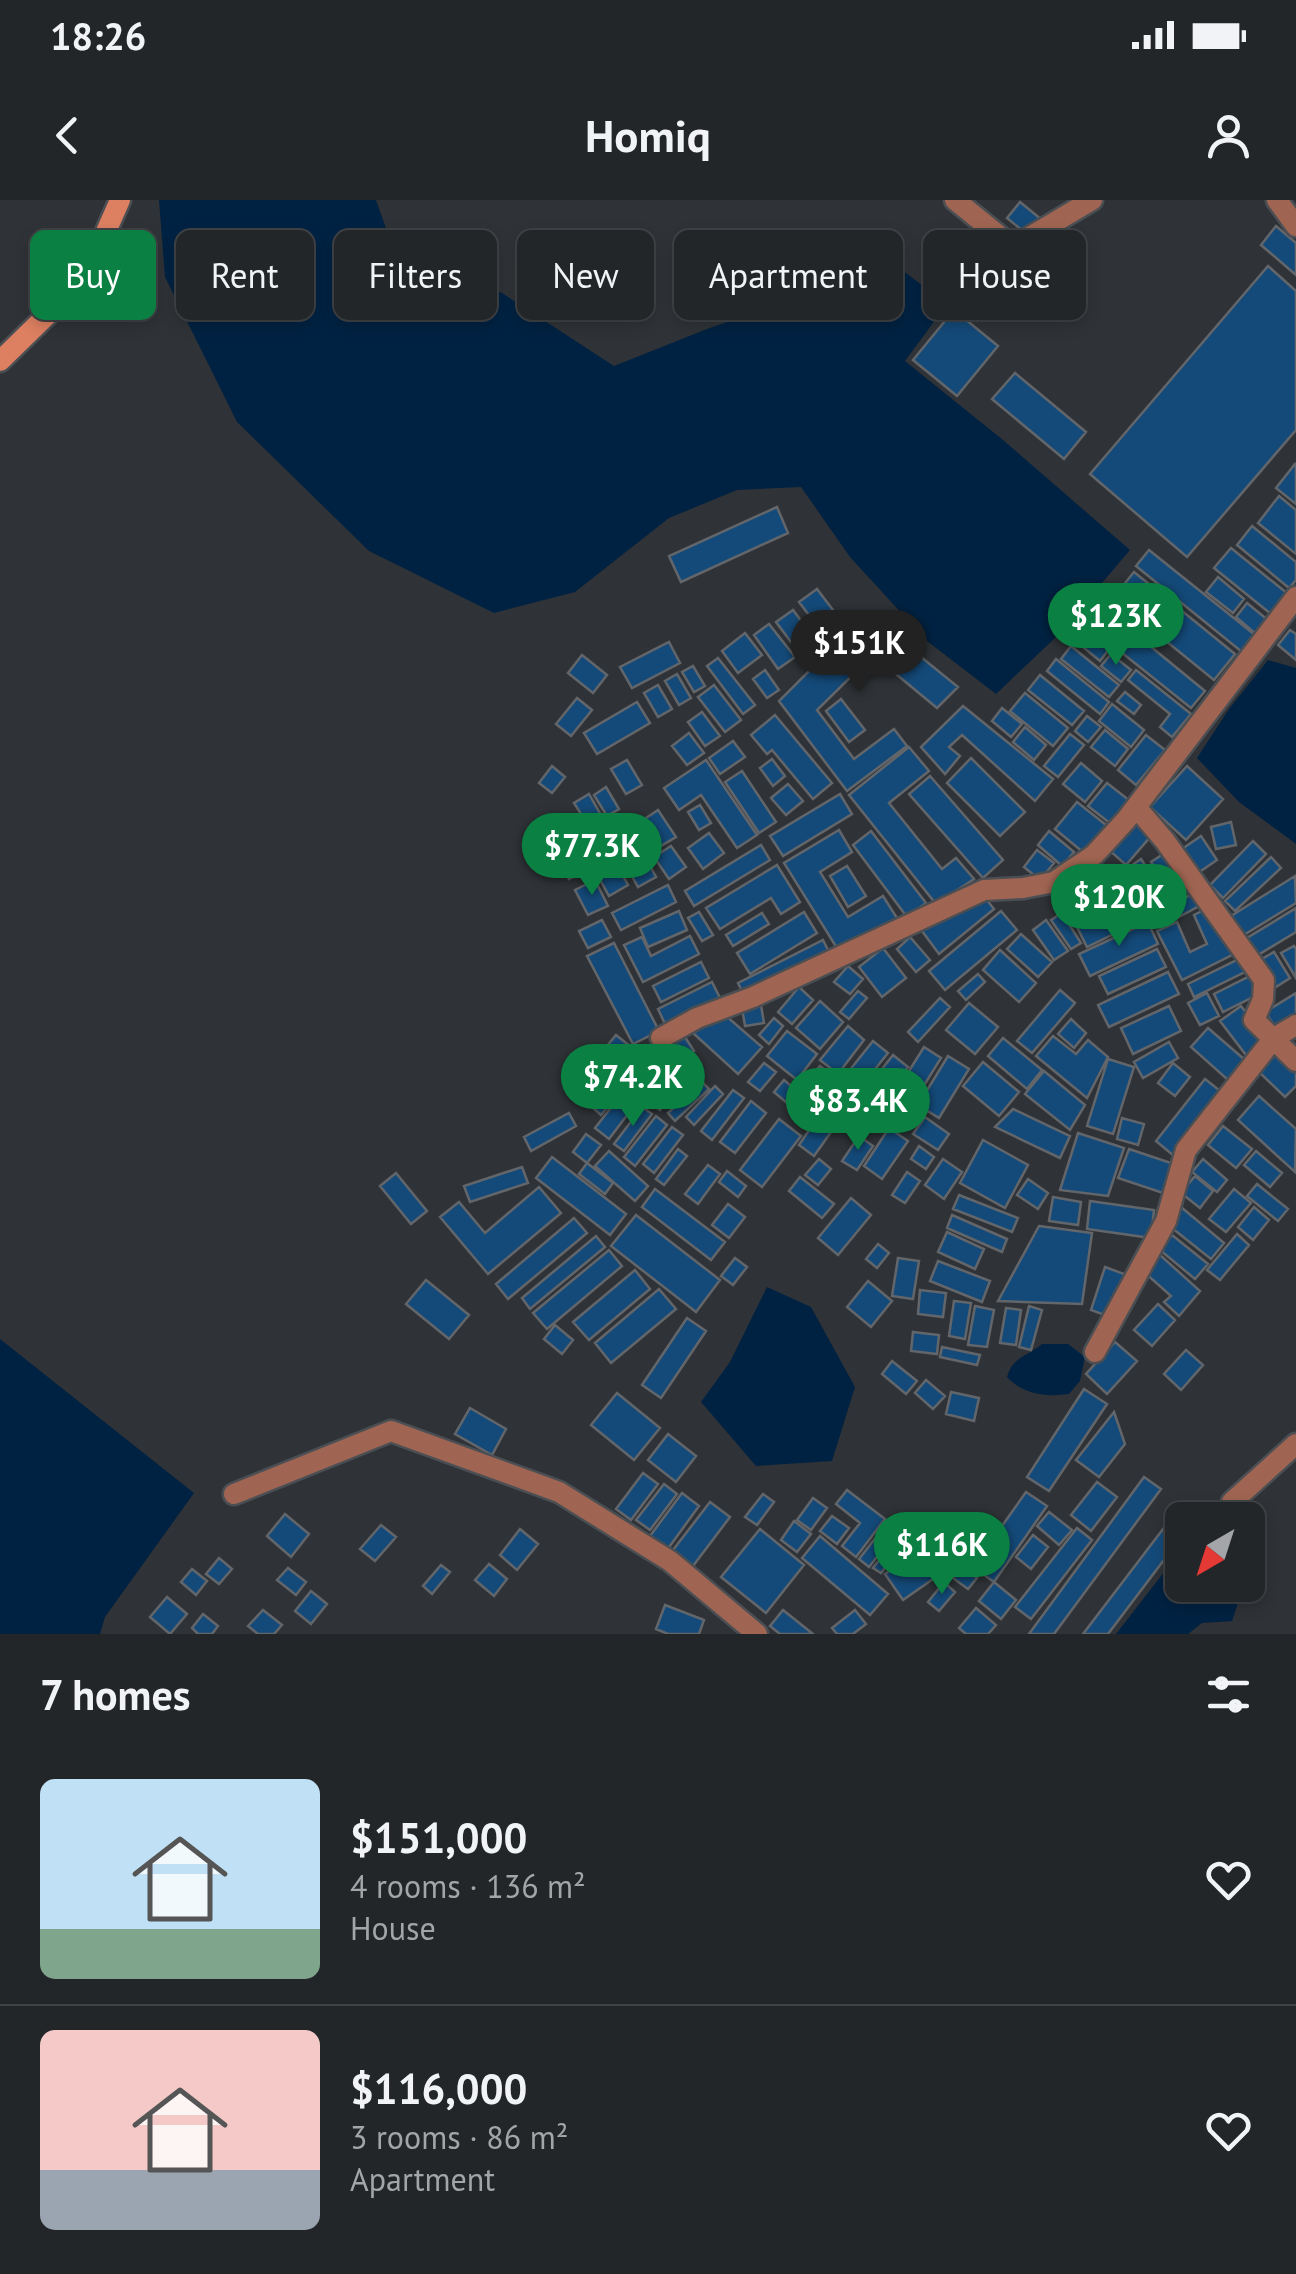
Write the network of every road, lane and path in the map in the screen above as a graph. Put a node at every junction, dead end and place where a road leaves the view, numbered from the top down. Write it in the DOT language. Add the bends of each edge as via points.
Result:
graph roads {
  1 [pos="120,200"];
  2 [pos="954,200"];
  3 [pos="1092,200"];
  4 [pos="1278,200"];
  5 [pos="1296,226"];
  6 [pos="0,361"];
  7 [pos="1296,597"];
  8 [pos="1136,807"];
  9 [pos="1296,1025"];
  10 [pos="661,1038"];
  11 [pos="1274,1038"];
  12 [pos="1296,1061"];
  13 [pos="1095,1352"];
  14 [pos="1296,1444"];
  15 [pos="234,1494"];
  16 [pos="1232,1502"];
  17 [pos="757,1634"];
  1 -- 6 [label="street" via="86,277"];
  2 -- 3 [label="street" via="1014,247"];
  4 -- 5 [label="street"];
  7 -- 8 [label="street"];
  8 -- 10 [label="street" via="1094,854 1054,882 984,890"];
  8 -- 11 [label="street" via="1264,980 1254,1020"];
  9 -- 11 [label="street"];
  11 -- 12 [label="street"];
  11 -- 13 [label="street" via="1186,1150 1166,1221"];
  14 -- 16 [label="street"];
  15 -- 17 [label="street" via="391,1431 559,1492 670,1562"];
}
